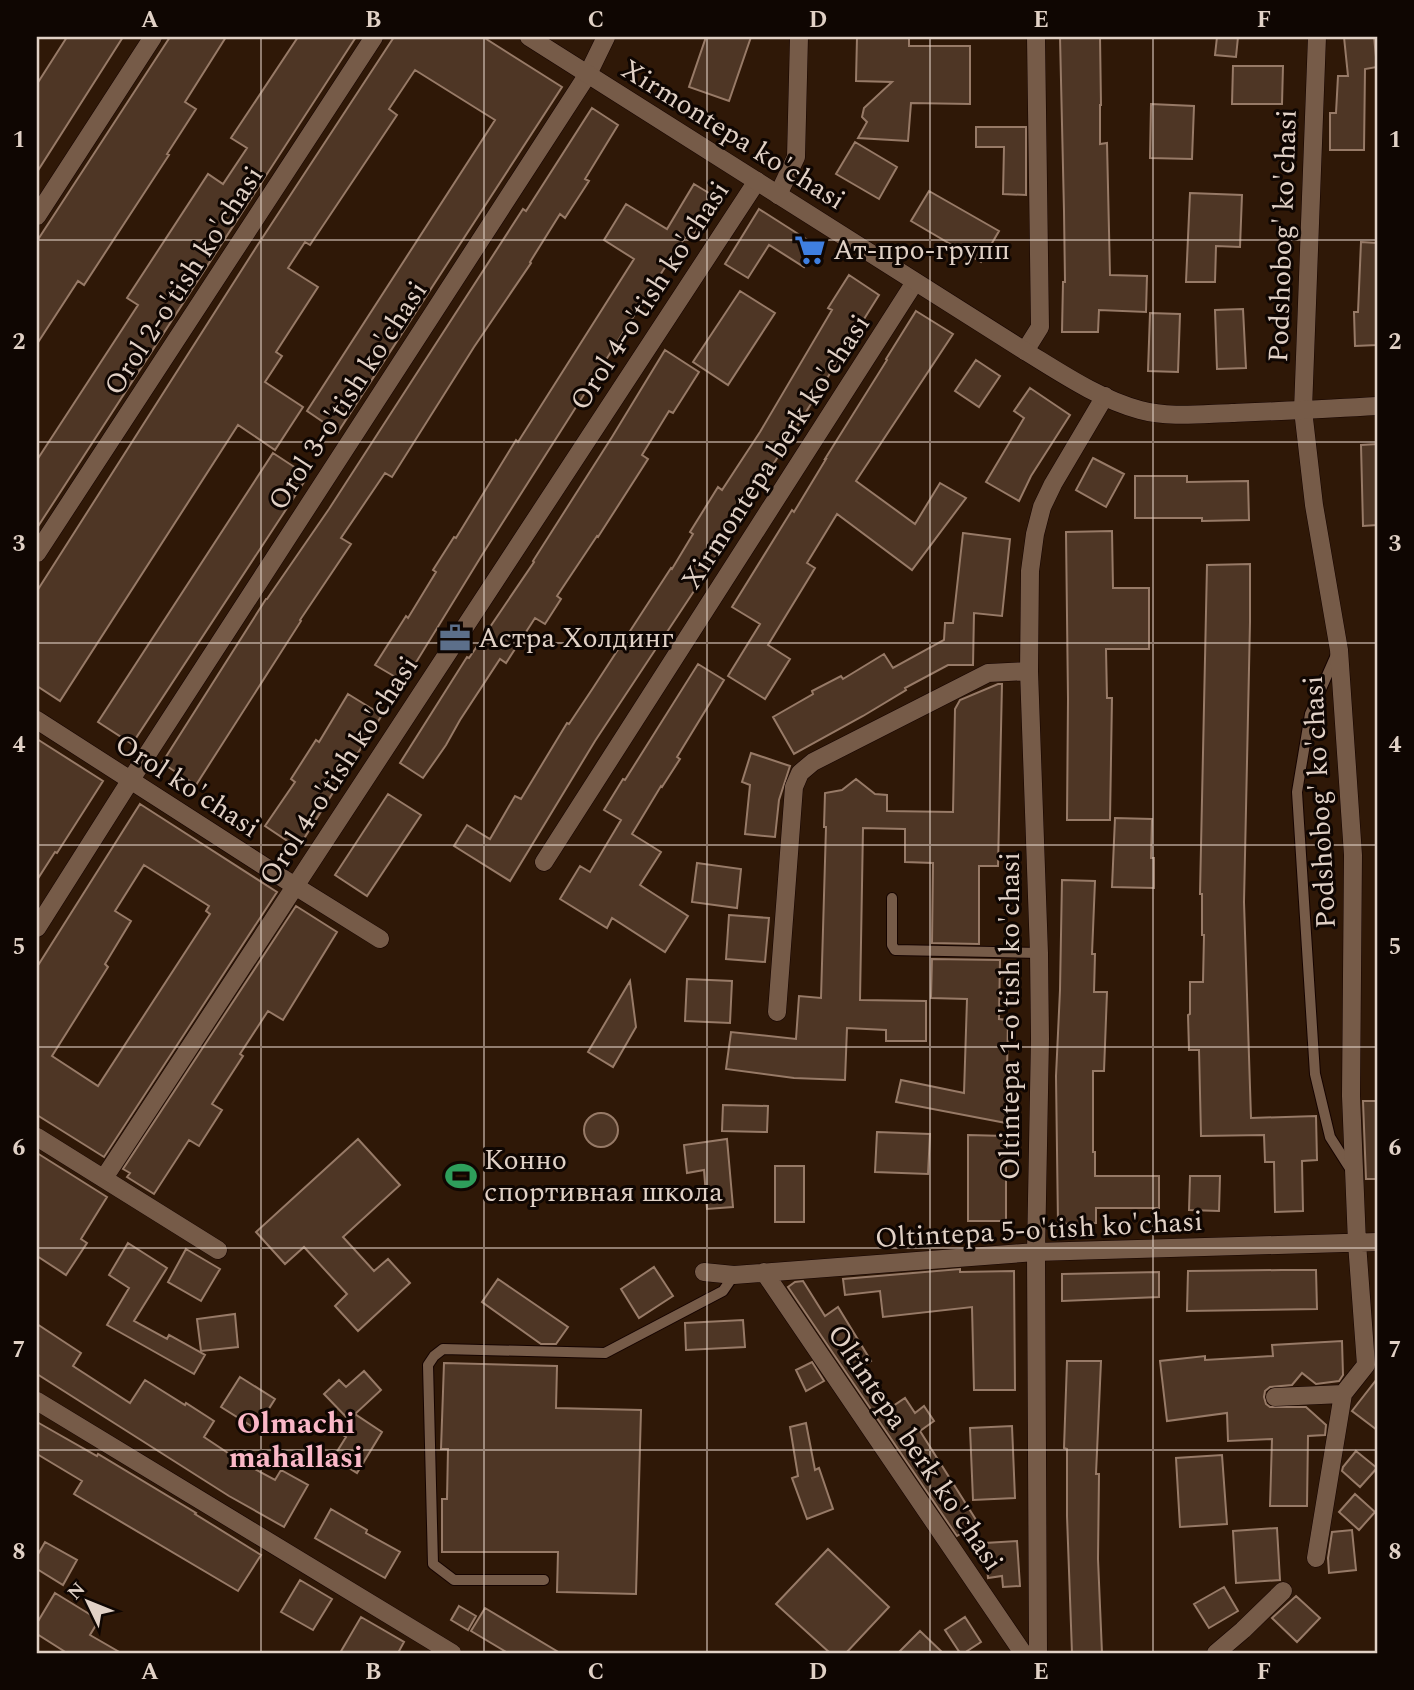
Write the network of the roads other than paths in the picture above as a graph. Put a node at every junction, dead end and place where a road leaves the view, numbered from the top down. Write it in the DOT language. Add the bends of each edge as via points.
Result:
graph roads {
  1 [pos="153,37"];
  2 [pos="374,37"];
  3 [pos="529,37"];
  4 [pos="606,37"];
  5 [pos="799,37"];
  6 [pos="1036,37"];
  7 [pos="1317,37"];
  8 [pos="588,74"];
  9 [pos="757,181"];
  10 [pos="778,195"];
  11 [pos="37,216"];
  12 [pos="915,282"];
  13 [pos="1025,351"];
  14 [pos="1105,396"];
  15 [pos="1377,406"];
  16 [pos="1303,410"];
  17 [pos="37,553"];
  18 [pos="1339,650"];
  19 [pos="1029,671"];
  20 [pos="37,720"];
  21 [pos="130,781"];
  22 [pos="544,862"];
  23 [pos="295,887"];
  24 [pos="892,898"];
  25 [pos="37,928"];
  26 [pos="380,939"];
  27 [pos="1040,953"];
  28 [pos="777,1012"];
  29 [pos="37,1137"];
  30 [pos="1354,1176"];
  31 [pos="104,1178"];
  32 [pos="1377,1242"];
  33 [pos="1357,1243"];
  34 [pos="218,1250"];
  35 [pos="1036,1252"];
  36 [pos="704,1272"];
  37 [pos="764,1272"];
  38 [pos="734,1275"];
  39 [pos="1343,1394"];
  40 [pos="1275,1397"];
  41 [pos="37,1401"];
  42 [pos="1316,1558"];
  43 [pos="544,1580"];
  44 [pos="1283,1591"];
  45 [pos="442,1651"];
  46 [pos="1023,1653"];
  47 [pos="1038,1653"];
  48 [pos="1216,1653"];
  1 -- 11 [label="street"];
  2 -- 17 [label="street, Orol 2-o'tish ko'chasi"];
  3 -- 8 [label="street, Xirmontepa ko'chasi"];
  4 -- 8 [label="street, Orol 3-o'tish ko'chasi"];
  5 -- 10 [label="street, Orol 4-o'tish ko'chasi" via="796,157"];
  6 -- 13 [label="street" via="1040,327"];
  7 -- 16 [label="street, Podshobog' ko'chasi"];
  8 -- 9 [label="street, Xirmontepa ko'chasi"];
  8 -- 21 [label="street, Orol 3-o'tish ko'chasi"];
  9 -- 10 [label="street, Xirmontepa ko'chasi"];
  9 -- 23 [label="street, Orol 4-o'tish ko'chasi"];
  10 -- 12 [label="street, Xirmontepa ko'chasi"];
  12 -- 13 [label="street, Xirmontepa ko'chasi"];
  12 -- 22 [label="street, Xirmontepa berk ko'chasi"];
  13 -- 14 [label="street, Xirmontepa ko'chasi"];
  14 -- 16 [label="street, Xirmontepa ko'chasi" via="1137,409 1170,414"];
  14 -- 19 [label="street, Oltintepa 1-o'tish ko'chasi" via="1042,507 1030,570"];
  15 -- 16 [label="street, Xirmontepa ko'chasi"];
  16 -- 18 [label="street, Podshobog' ko'chasi"];
  18 -- 30 [label="street, Podshobog' ko'chasi" via="1353,855"];
  18 -- 30 [label="lane" via="1310,714 1297,792 1315,1074 1330,1136"];
  19 -- 27 [label="street, Oltintepa 1-o'tish ko'chasi"];
  19 -- 28 [label="street" via="988,673 800,773 794,787"];
  20 -- 21 [label="street, Orol ko'chasi"];
  21 -- 23 [label="street, Orol ko'chasi"];
  21 -- 25 [label="street, Orol 3-o'tish ko'chasi"];
  23 -- 26 [label="street, Orol ko'chasi"];
  23 -- 31 [label="street, Orol 4-o'tish ko'chasi"];
  24 -- 27 [label="lane" via="895,950"];
  27 -- 35 [label="street, Oltintepa 1-o'tish ko'chasi"];
  29 -- 31 [label="street"];
  30 -- 33 [label="street, Podshobog' ko'chasi"];
  31 -- 34 [label="street"];
  32 -- 33 [label="street, Oltintepa 5-o'tish ko'chasi"];
  33 -- 35 [label="street, Oltintepa 5-o'tish ko'chasi"];
  33 -- 39 [label="street, Podshobog' ko'chasi" via="1366,1365"];
  35 -- 37 [label="street, Oltintepa 5-o'tish ko'chasi"];
  35 -- 47 [label="street, Oltintepa 1-o'tish ko'chasi"];
  36 -- 38 [label="street, Oltintepa 5-o'tish ko'chasi"];
  37 -- 38 [label="street, Oltintepa 5-o'tish ko'chasi"];
  37 -- 46 [label="street, Oltintepa berk ko'chasi"];
  38 -- 43 [label="lane" via="723,1292 605,1353 443,1349 434,1356 428,1366 433,1564 454,1580"];
  39 -- 40 [label="street"];
  39 -- 42 [label="street, Podshobog' ko'chasi"];
  41 -- 45 [label="street"];
  44 -- 48 [label="street"];
}
